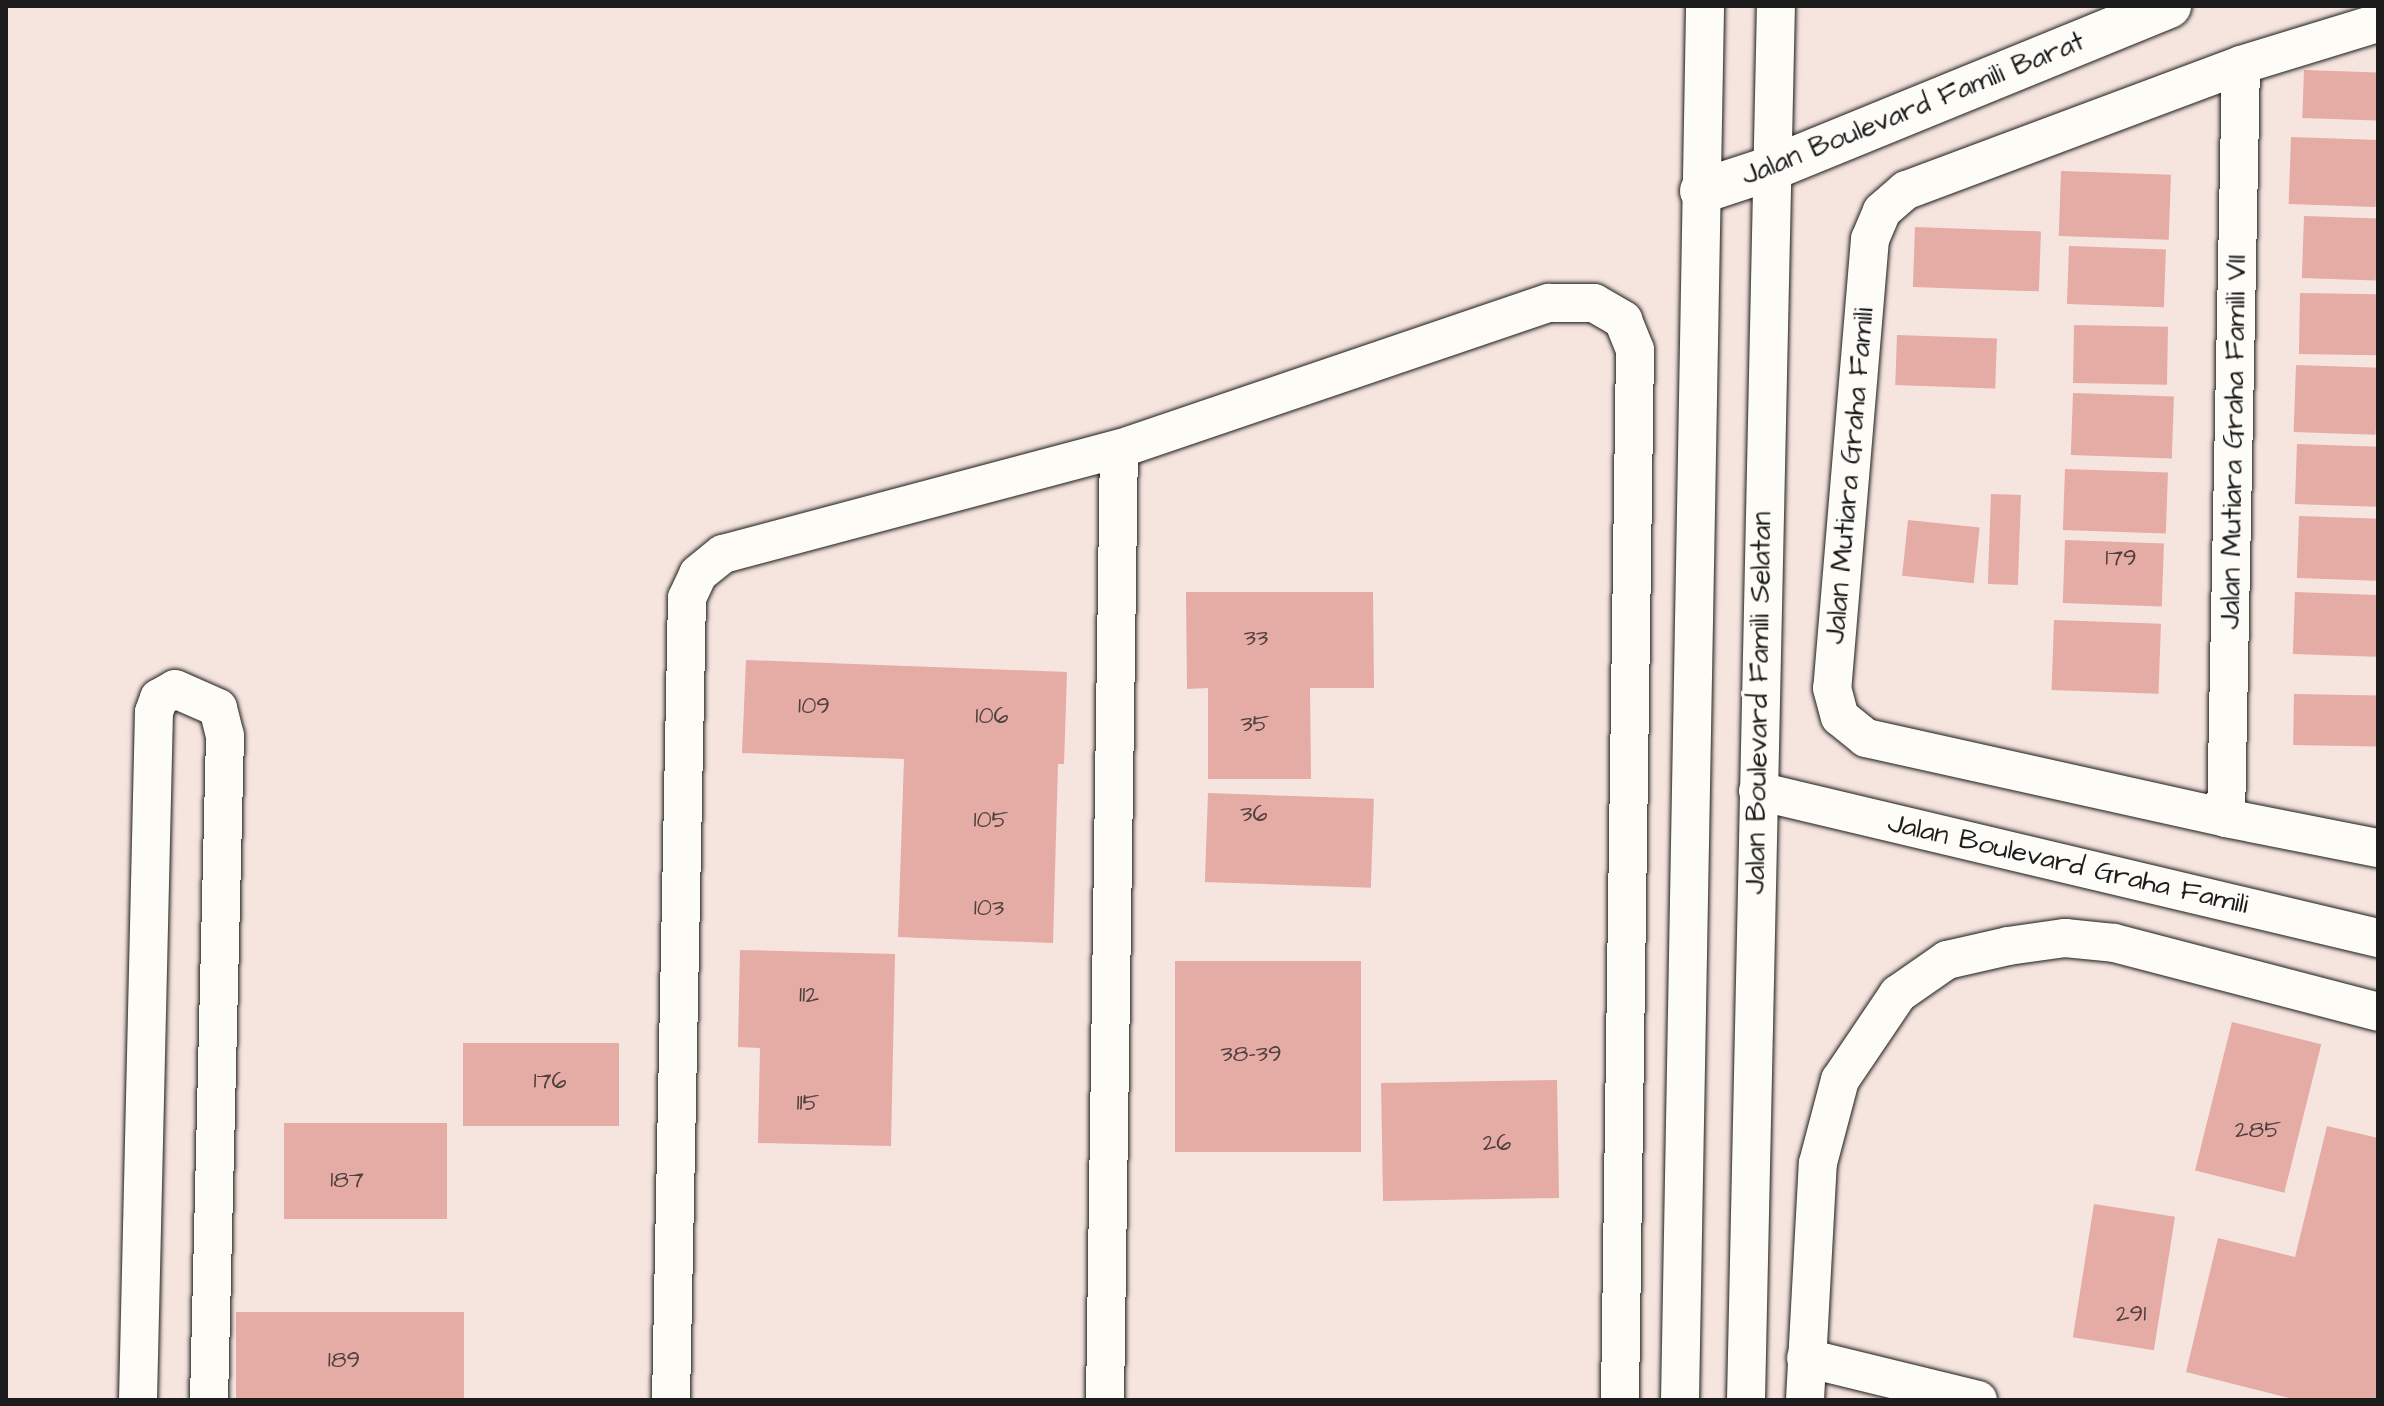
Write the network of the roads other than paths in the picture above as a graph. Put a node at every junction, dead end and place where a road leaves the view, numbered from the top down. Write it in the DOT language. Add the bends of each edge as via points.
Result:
graph roads {
  1 [pos="1705,6"];
  2 [pos="1776,6"];
  3 [pos="2169,6"];
  4 [pos="2378,23"];
  5 [pos="2241,65"];
  6 [pos="1772,168"];
  7 [pos="1702,191"];
  8 [pos="1119,449"];
  9 [pos="1758,791"];
  10 [pos="2226,818"];
  11 [pos="2378,848"];
  12 [pos="2378,938"];
  13 [pos="2378,1012"];
  14 [pos="1806,1358"];
  15 [pos="138,1400"];
  16 [pos="209,1400"];
  17 [pos="671,1400"];
  18 [pos="1105,1400"];
  19 [pos="1620,1400"];
  20 [pos="1680,1400"];
  21 [pos="1746,1400"];
  22 [pos="1805,1400"];
  23 [pos="1978,1400"];
  1 -- 7 [label="street"];
  2 -- 6 [label="street, Jalan Boulevard Famili Selatan"];
  3 -- 6 [label="street, Jalan Boulevard Famili Barat"];
  4 -- 5 [label="street, Jalan Mutiara Graha Famili"];
  5 -- 10 [label="street, Jalan Mutiara Graha Famili VII"];
  5 -- 10 [label="street, Jalan Mutiara Graha Famili" via="1906,190 1882,211 1870,239 1832,688 1840,717 1866,738"];
  6 -- 7 [label="street, Jalan Boulevard Famili Barat"];
  6 -- 9 [label="street, Jalan Boulevard Famili Selatan"];
  7 -- 20 [label="street"];
  8 -- 17 [label="street" via="723,554 698,574 692,586 687,598"];
  8 -- 18 [label="street"];
  8 -- 19 [label="street" via="1549,303 1594,303 1623,320 1635,350"];
  9 -- 12 [label="street, Jalan Boulevard Graha Famili"];
  9 -- 21 [label="street, Jalan Boulevard Famili Selatan"];
  10 -- 11 [label="street, Jalan Mutiara Graha Famili"];
  13 -- 14 [label="street" via="2114,943 2065,938 1947,960 1898,994 1840,1080 1818,1163"];
  14 -- 22 [label="street"];
  14 -- 23 [label="street"];
  15 -- 16 [label="street" via="154,712 159,698 175,689 218,708 225,736"];
}
